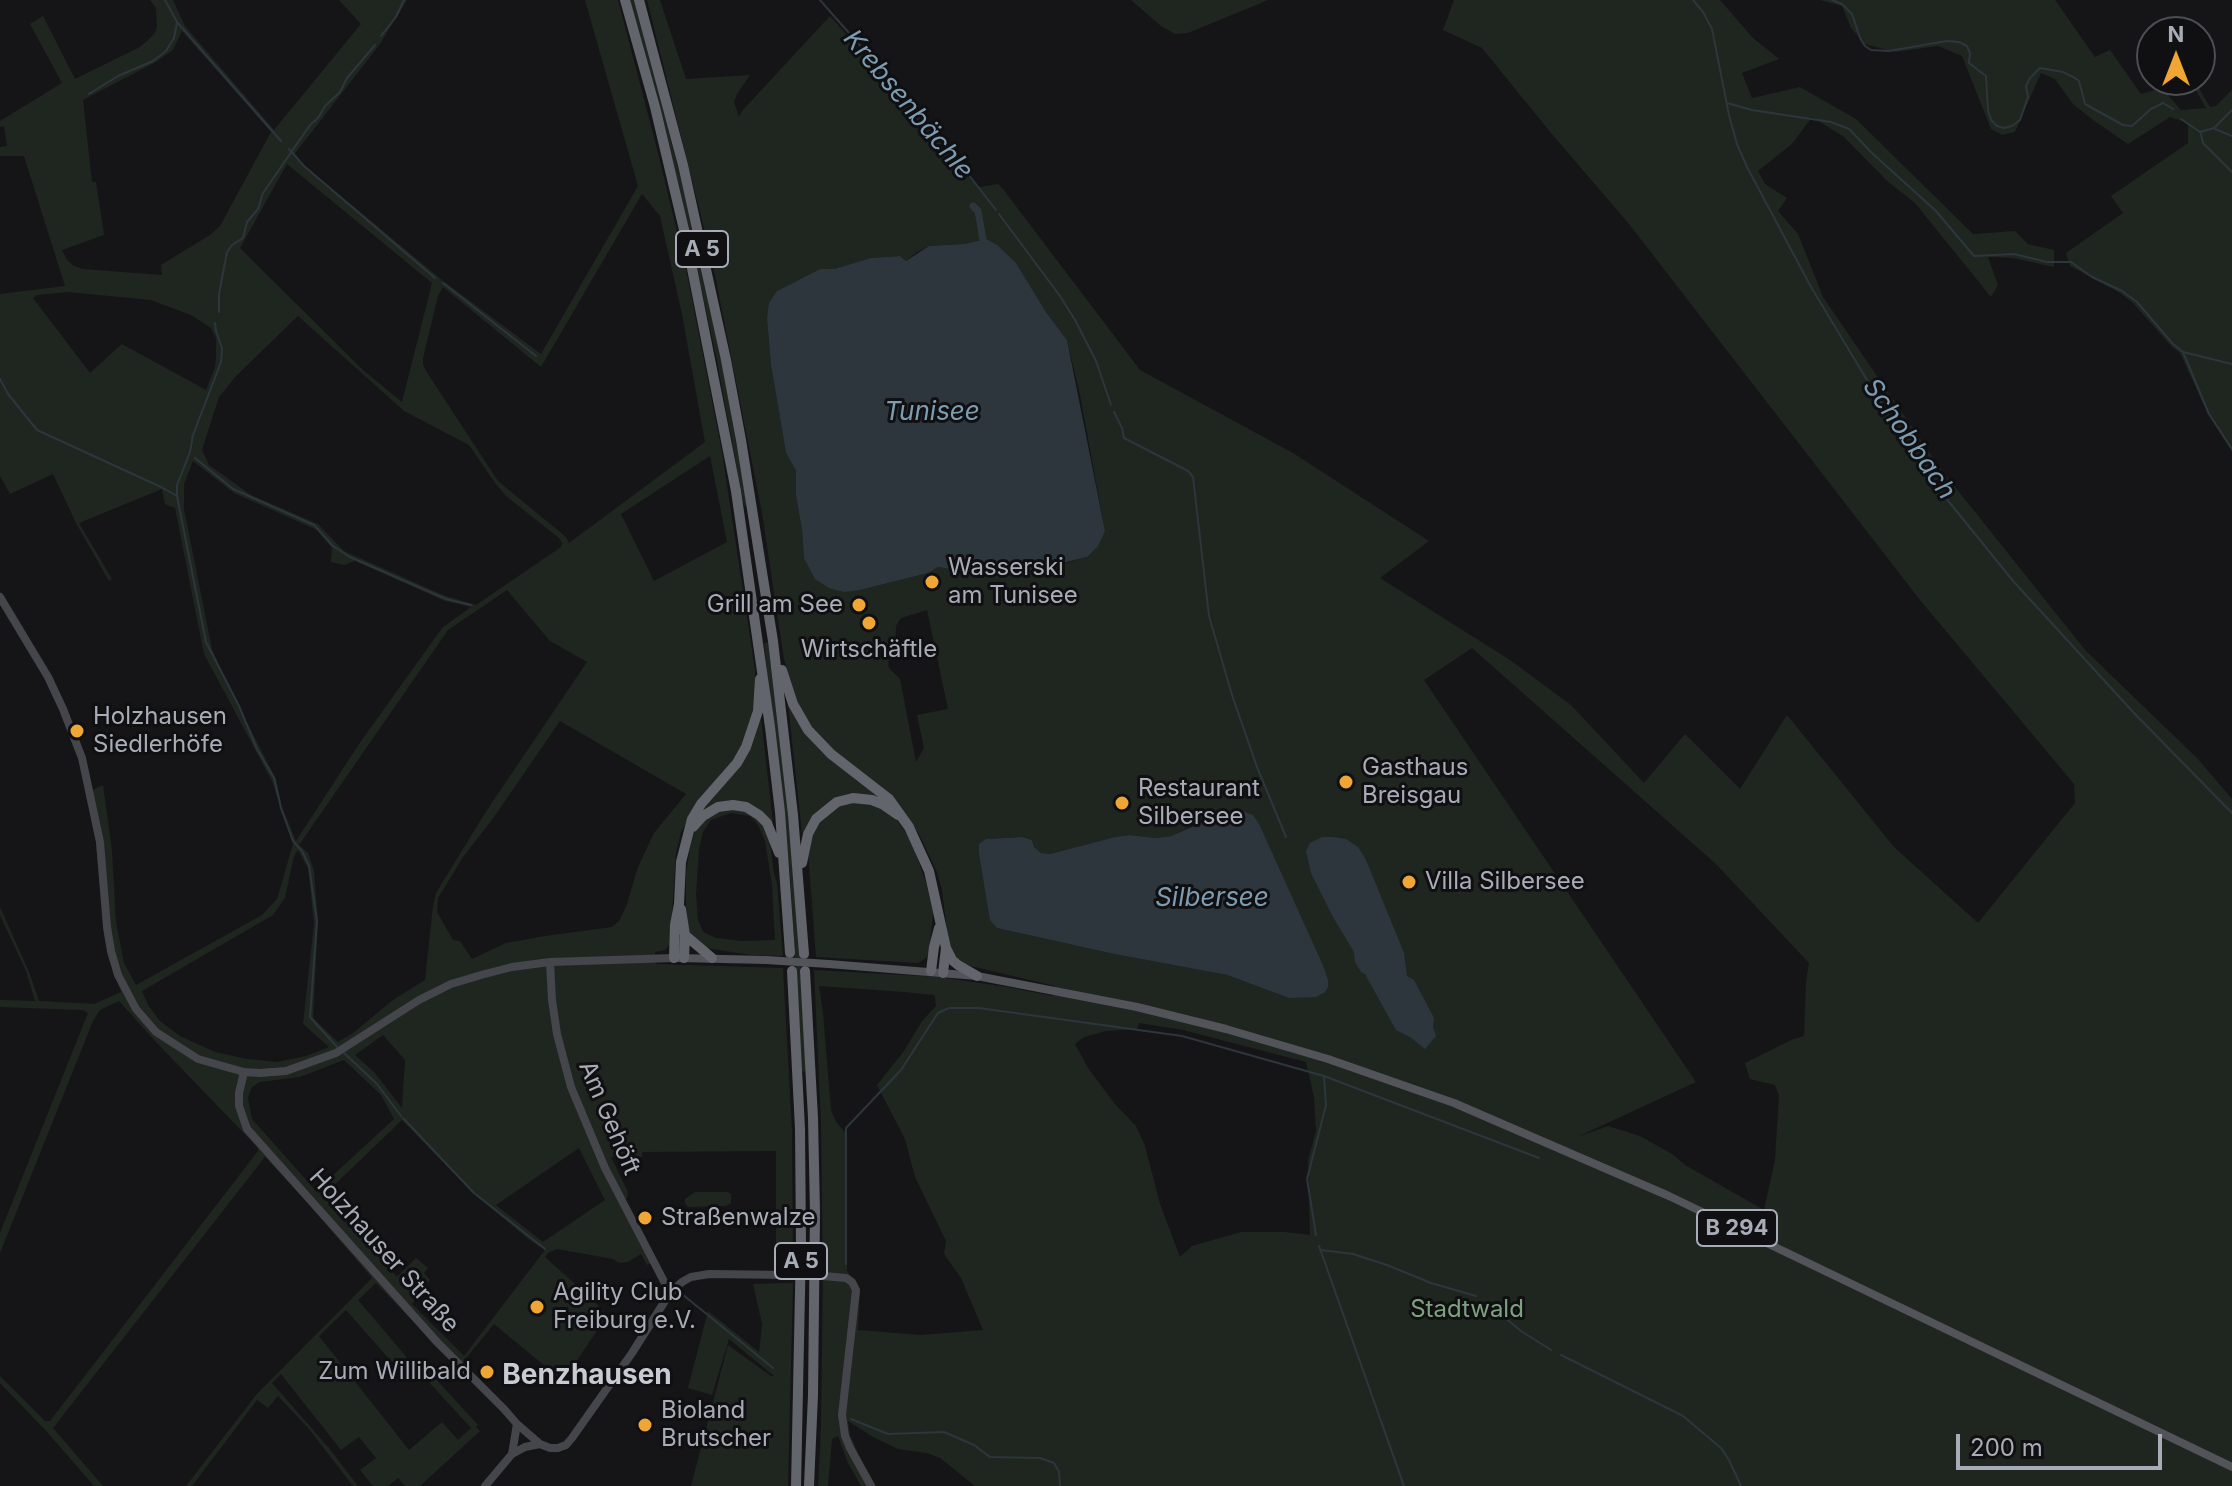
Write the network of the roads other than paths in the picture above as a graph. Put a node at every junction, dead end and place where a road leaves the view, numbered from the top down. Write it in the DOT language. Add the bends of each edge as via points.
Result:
graph roads {
  1 [pos="625,0"];
  2 [pos="639,0"];
  3 [pos="0,597"];
  4 [pos="773,641"];
  5 [pos="762,661"];
  6 [pos="903,819"];
  7 [pos="687,834"];
  8 [pos="784,874"];
  9 [pos="799,881"];
  10 [pos="679,904"];
  11 [pos="940,926"];
  12 [pos="685,935"];
  13 [pos="946,948"];
  14 [pos="790,953"];
  15 [pos="804,954"];
  16 [pos="679,958"];
  17 [pos="712,958"];
  18 [pos="550,962"];
  19 [pos="792,971"];
  20 [pos="805,971"];
  21 [pos="931,971"];
  22 [pos="943,973"];
  23 [pos="977,976"];
  24 [pos="244,1072"];
  25 [pos="790,1275"];
  26 [pos="823,1276"];
  27 [pos="664,1279"];
  28 [pos="678,1285"];
  29 [pos="670,1293"];
  30 [pos="517,1424"];
  31 [pos="540,1444"];
  32 [pos="512,1454"];
  33 [pos="2232,1467"];
  34 [pos="485,1486"];
  35 [pos="796,1486"];
  36 [pos="809,1486"];
  37 [pos="871,1486"];
  1 -- 5 [label="highway, A 5" via="707,335"];
  2 -- 4 [label="highway, A 5" via="726,360"];
  3 -- 24 [label="street" via="48,677 82,758 100,842 107,927 118,975 156,1032 198,1059"];
  4 -- 6 [label="highway, A 5" via="793,704 808,730 889,799"];
  4 -- 9 [label="highway, A 5"];
  5 -- 7 [label="highway" via="758,711 746,747 697,809"];
  5 -- 8 [label="highway, A 5"];
  6 -- 9 [label="highway" via="872,800 837,802 820,814 808,834"];
  6 -- 11 [label="highway" via="925,856"];
  7 -- 8 [label="highway, A 5" via="713,809 746,807 769,826"];
  7 -- 10 [label="highway"];
  8 -- 14 [label="highway, A 5"];
  9 -- 15 [label="highway, A 5"];
  10 -- 12 [label="highway"];
  10 -- 16 [label="highway"];
  11 -- 13 [label="highway"];
  11 -- 21 [label="highway"];
  12 -- 16 [label="highway"];
  12 -- 17 [label="highway"];
  13 -- 22 [label="highway"];
  13 -- 23 [label="highway" via="952,960"];
  16 -- 17 [label="main road, B 294"];
  16 -- 18 [label="street"];
  17 -- 21 [label="main road, B 294, bridge"];
  18 -- 24 [label="street" via="451,984 336,1053 286,1071"];
  18 -- 27 [label="street, Am Gehöft" via="557,1034 571,1087 605,1168"];
  19 -- 35 [label="highway, A 5" via="801,1244"];
  20 -- 36 [label="highway, A 5" via="815,1212"];
  21 -- 22 [label="main road, B 294"];
  22 -- 23 [label="main road, B 294"];
  23 -- 33 [label="main road, B 294" via="1226,1029 1454,1103 1669,1196"];
  24 -- 30 [label="street, Holzhauser Straße" via="239,1106 247,1129"];
  25 -- 28 [label="street" via="702,1274"];
  26 -- 37 [label="street" via="852,1282 856,1297 843,1426"];
  27 -- 28 [label="street"];
  27 -- 29 [label="street, Am Gehöft"];
  28 -- 29 [label="street"];
  29 -- 31 [label="street" via="566,1445 555,1449"];
  30 -- 31 [label="street, Holzhauser Straße"];
  30 -- 32 [label="street"];
  31 -- 32 [label="street"];
  32 -- 34 [label="street"];
}
